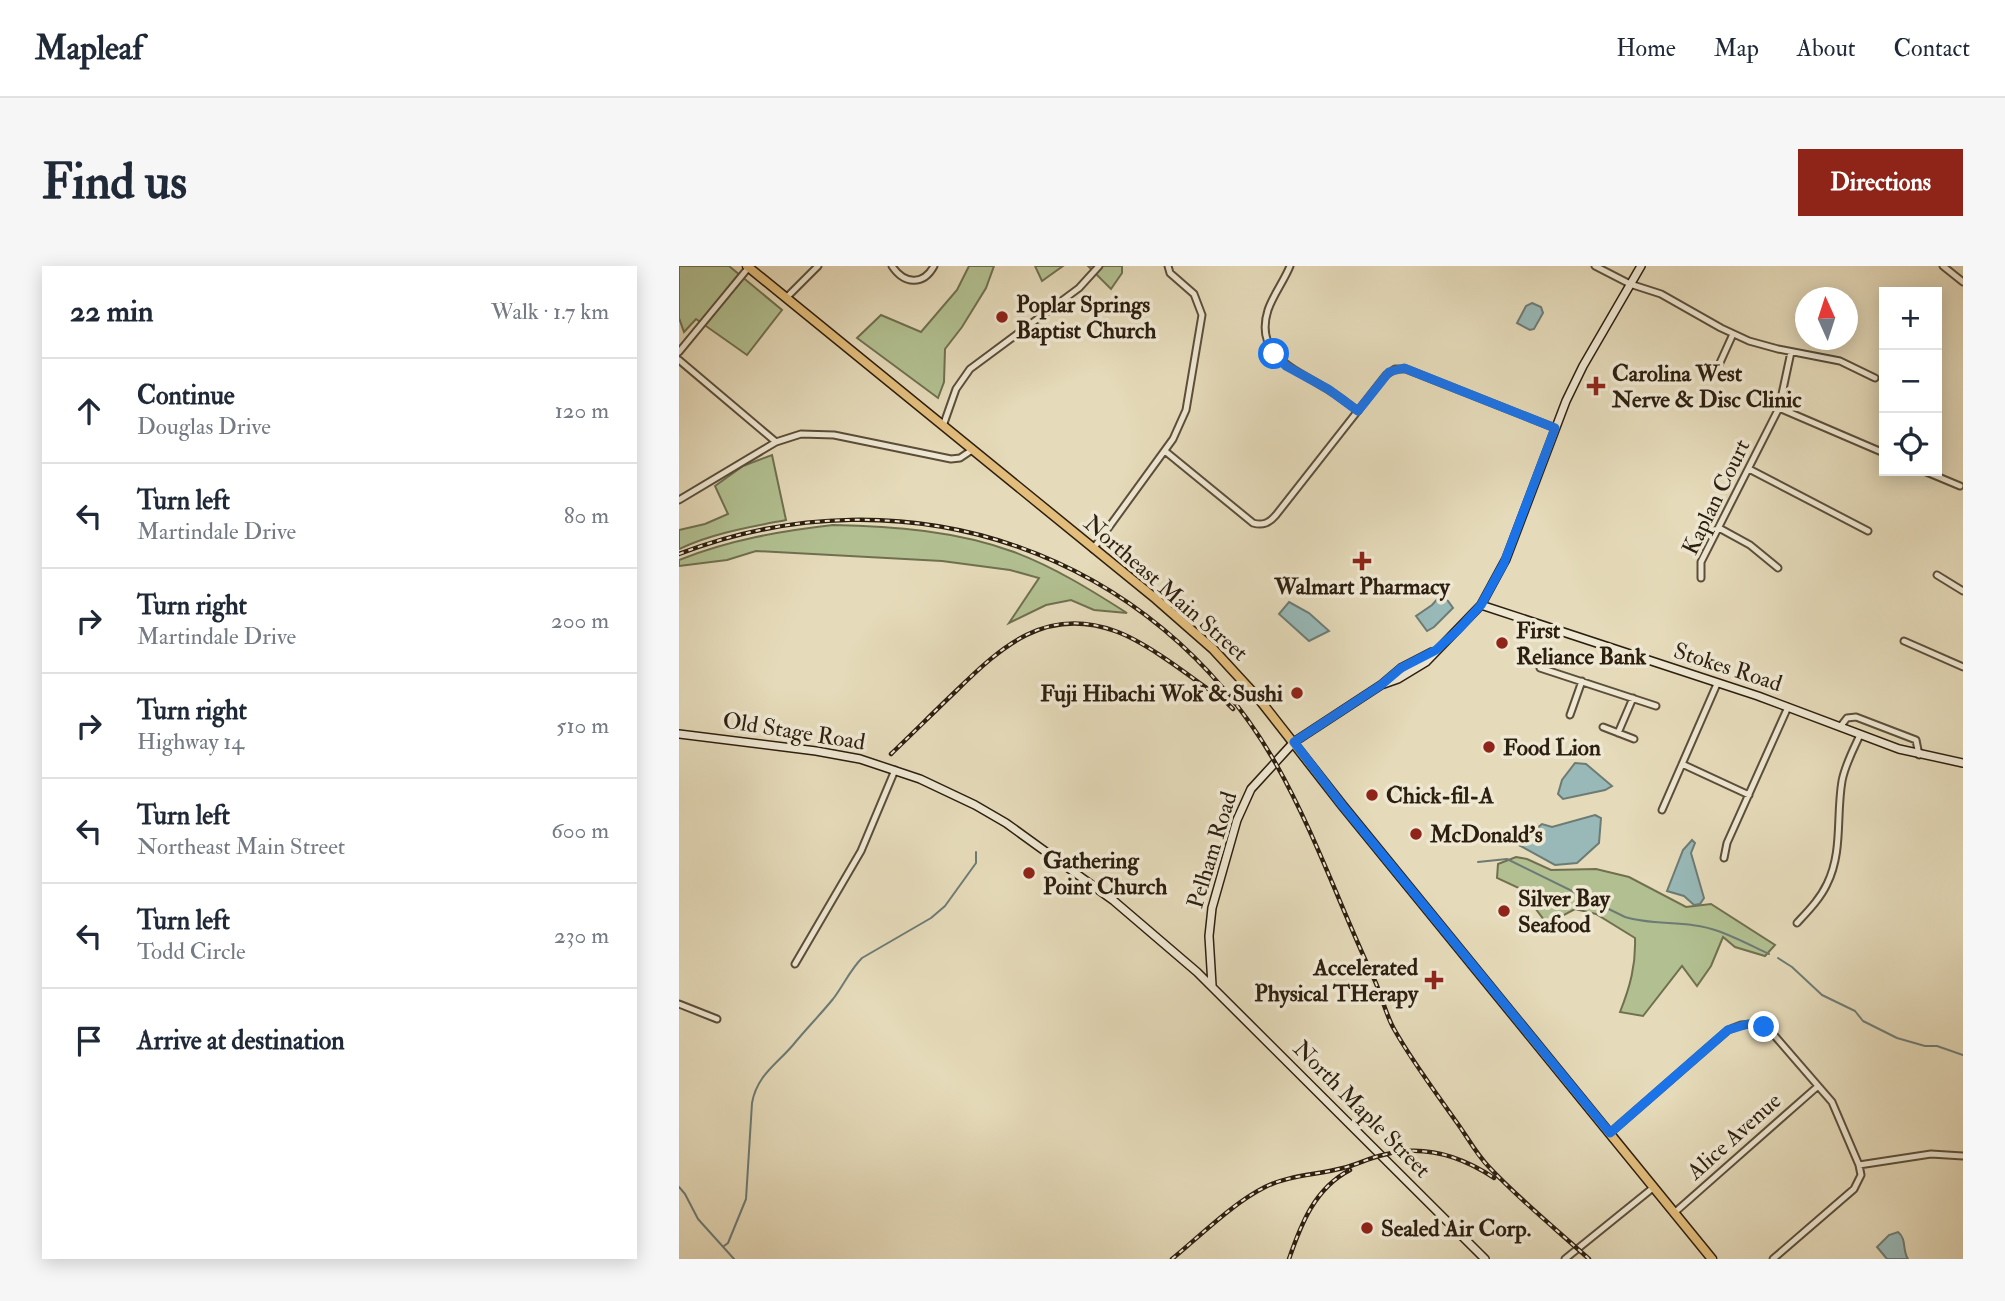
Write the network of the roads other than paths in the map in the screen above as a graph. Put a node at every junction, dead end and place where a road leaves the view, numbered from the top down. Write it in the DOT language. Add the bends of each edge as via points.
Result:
graph roads {
  1 [pos="818,266"];
  2 [pos="892,266"];
  3 [pos="933,266"];
  4 [pos="1099,266"];
  5 [pos="1168,266"];
  6 [pos="1290,266"];
  7 [pos="1595,266"];
  8 [pos="1641,266"];
  9 [pos="1943,266"];
  10 [pos="748,267"];
  11 [pos="1963,282"];
  12 [pos="1630,284"];
  13 [pos="786,298"];
  14 [pos="1733,334"];
  15 [pos="679,352"];
  16 [pos="1791,352"];
  17 [pos="679,360"];
  18 [pos="1714,376"];
  19 [pos="1875,378"];
  20 [pos="1779,408"];
  21 [pos="1358,411"];
  22 [pos="943,426"];
  23 [pos="1555,428"];
  24 [pos="776,442"];
  25 [pos="972,450"];
  26 [pos="1165,451"];
  27 [pos="1879,451"];
  28 [pos="1748,469"];
  29 [pos="1936,476"];
  30 [pos="1960,486"];
  31 [pos="679,500"];
  32 [pos="1719,528"];
  33 [pos="1868,531"];
  34 [pos="1093,549"];
  35 [pos="1778,568"];
  36 [pos="1937,575"];
  37 [pos="1701,578"];
  38 [pos="1963,592"];
  39 [pos="1481,605"];
  40 [pos="1904,640"];
  41 [pos="1963,667"];
  42 [pos="1541,668"];
  43 [pos="1582,681"];
  44 [pos="1717,684"];
  45 [pos="1633,698"];
  46 [pos="1656,706"];
  47 [pos="1789,708"];
  48 [pos="1570,715"];
  49 [pos="1603,727"];
  50 [pos="1840,727"];
  51 [pos="1618,733"];
  52 [pos="679,734"];
  53 [pos="1860,735"];
  54 [pos="1634,739"];
  55 [pos="1294,742"];
  56 [pos="1919,755"];
  57 [pos="1962,760"];
  58 [pos="1682,764"];
  59 [pos="895,770"];
  60 [pos="1749,795"];
  61 [pos="1662,810"];
  62 [pos="1724,858"];
  63 [pos="1797,923"];
  64 [pos="795,964"];
  65 [pos="1212,986"];
  66 [pos="679,1004"];
  67 [pos="717,1019"];
  68 [pos="1818,1086"];
  69 [pos="1610,1133"];
  70 [pos="1963,1156"];
  71 [pos="1859,1165"];
  72 [pos="1654,1187"];
  73 [pos="1674,1213"];
  74 [pos="1485,1259"];
  75 [pos="1565,1259"];
  76 [pos="1712,1259"];
  77 [pos="1773,1259"];
  1 -- 13 [label="street"];
  2 -- 3 [label="street" via="901,277 913,281 924,278"];
  4 -- 22 [label="street" via="1079,288 970,369 956,389"];
  5 -- 26 [label="street" via="1197,300 1203,320 1185,415"];
  6 -- 21 [label="street" via="1268,311 1266,331 1271,348 1286,366"];
  7 -- 12 [label="street"];
  8 -- 12 [label="street, Pelham Road"];
  9 -- 11 [label="street"];
  10 -- 13 [label="main road, Northeast Main Street"];
  10 -- 15 [label="street"];
  12 -- 14 [label="street" via="1661,294"];
  12 -- 23 [label="street, Pelham Road" via="1583,366"];
  13 -- 22 [label="main road, Northeast Main Street"];
  14 -- 16 [label="street"];
  14 -- 18 [label="street"];
  16 -- 19 [label="street" via="1840,361"];
  16 -- 20 [label="street, Kaplan Court"];
  17 -- 24 [label="street"];
  20 -- 27 [label="street"];
  20 -- 28 [label="street, Kaplan Court"];
  21 -- 23 [label="street" via="1389,372 1404,368"];
  21 -- 26 [label="street" via="1276,515 1263,524 1253,523"];
  22 -- 25 [label="main road, Northeast Main Street"];
  23 -- 39 [label="street, Pelham Road" via="1504,563"];
  24 -- 25 [label="street" via="801,434 824,434 951,460"];
  24 -- 31 [label="street"];
  25 -- 34 [label="main road, Northeast Main Street"];
  26 -- 34 [label="street"];
  28 -- 32 [label="street, Kaplan Court"];
  28 -- 33 [label="street"];
  29 -- 30 [label="street"];
  32 -- 35 [label="street"];
  32 -- 37 [label="street, Kaplan Court" via="1701,562"];
  34 -- 55 [label="main road, Northeast Main Street" via="1213,649"];
  36 -- 38 [label="street"];
  39 -- 44 [label="street, Stokes Road"];
  39 -- 55 [label="street, Pelham Road" via="1426,662 1381,685"];
  40 -- 41 [label="street"];
  42 -- 43 [label="street"];
  43 -- 45 [label="street"];
  43 -- 48 [label="street"];
  44 -- 47 [label="street, Stokes Road"];
  44 -- 58 [label="street"];
  45 -- 46 [label="street"];
  45 -- 51 [label="street"];
  47 -- 50 [label="street, Stokes Road"];
  47 -- 60 [label="street"];
  49 -- 51 [label="street"];
  50 -- 53 [label="street, Stokes Road"];
  50 -- 56 [label="street" via="1847,718 1856,717 1916,740"];
  51 -- 54 [label="street"];
  52 -- 59 [label="street, Old Stage Road" via="842,755"];
  53 -- 56 [label="street, Stokes Road"];
  53 -- 63 [label="street" via="1842,780 1833,872 1821,896"];
  55 -- 65 [label="street, Pelham Road" via="1251,789 1237,820 1212,908"];
  55 -- 69 [label="main road, Northeast Main Street"];
  56 -- 57 [label="street, Stokes Road"];
  58 -- 60 [label="street"];
  58 -- 61 [label="street"];
  59 -- 64 [label="street" via="862,851"];
  59 -- 65 [label="street, Old Stage Road" via="975,805 1043,848 1114,901"];
  60 -- 62 [label="street"];
  65 -- 74 [label="street, North Maple Street"];
  66 -- 67 [label="street"];
  68 -- 69 [label="street" via="1771,1031 1741,1025 1725,1033"];
  68 -- 71 [label="street" via="1832,1102"];
  68 -- 73 [label="street, Alice Avenue"];
  69 -- 72 [label="main road, Northeast Main Street"];
  70 -- 71 [label="street" via="1931,1154"];
  71 -- 77 [label="street" via="1861,1175 1854,1189"];
  72 -- 73 [label="main road, Northeast Main Street"];
  72 -- 75 [label="street"];
  73 -- 76 [label="main road, Northeast Main Street"];
}
